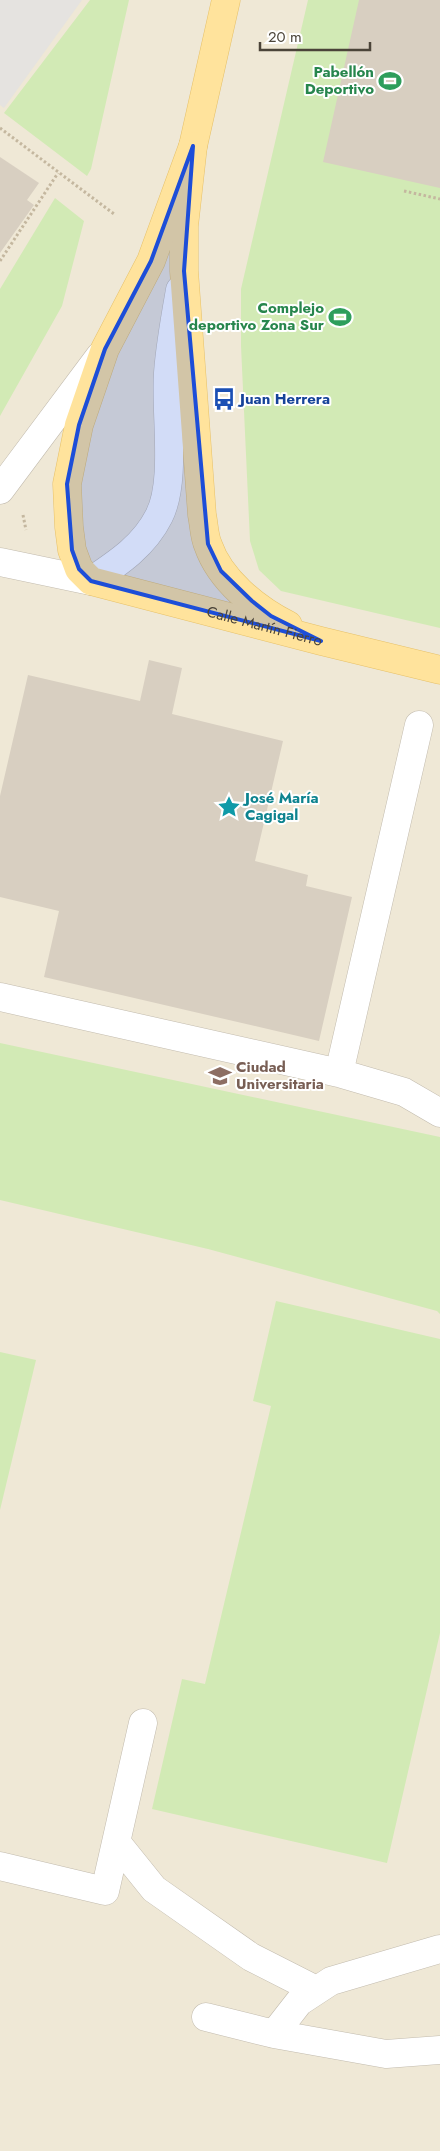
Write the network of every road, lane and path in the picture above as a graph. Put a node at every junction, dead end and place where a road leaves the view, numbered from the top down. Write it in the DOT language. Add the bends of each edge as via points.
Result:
graph roads {
  1 [pos="226,0"];
  2 [pos="0,128"];
  3 [pos="193,146"];
  4 [pos="58,173"];
  5 [pos="404,191"];
  6 [pos="440,199"];
  7 [pos="114,214"];
  8 [pos="0,261"];
  9 [pos="184,271"];
  10 [pos="105,349"];
  11 [pos="0,490"];
  12 [pos="0,562"];
  13 [pos="91,581"];
  14 [pos="321,641"];
  15 [pos="440,670"];
  16 [pos="419,725"];
  17 [pos="0,997"];
  18 [pos="339,1073"];
  19 [pos="440,1112"];
  20 [pos="143,1723"];
  21 [pos="116,1843"];
  22 [pos="0,1866"];
  23 [pos="440,1949"];
  24 [pos="316,1990"];
  25 [pos="206,2017"];
  26 [pos="274,2034"];
  27 [pos="440,2050"];
  1 -- 3 [label="main road"];
  2 -- 4 [label="path"];
  3 -- 9 [label="main road" via="184,226"];
  3 -- 10 [label="main road" via="151,261"];
  4 -- 7 [label="path"];
  4 -- 8 [label="path"];
  5 -- 6 [label="path"];
  9 -- 13 [label="street" via="168,374 168,470 164,505 149,532 132,552"];
  9 -- 14 [label="main road" via="202,515 208,544 221,570 252,601 271,616"];
  10 -- 11 [label="street"];
  10 -- 13 [label="main road" via="79,425 67,484 72,550 78,569"];
  12 -- 13 [label="street"];
  13 -- 14 [label="main road, Calle Martín Fierro"];
  14 -- 15 [label="main road, Calle Martín Fierro"];
  16 -- 18 [label="street"];
  17 -- 18 [label="street"];
  18 -- 19 [label="street" via="404,1092"];
  20 -- 21 [label="street"];
  21 -- 22 [label="street" via="105,1891"];
  21 -- 24 [label="street" via="154,1889 251,1957"];
  23 -- 24 [label="street" via="331,1980"];
  24 -- 26 [label="street" via="299,2002"];
  25 -- 26 [label="street"];
  26 -- 27 [label="street" via="386,2054"];
}
